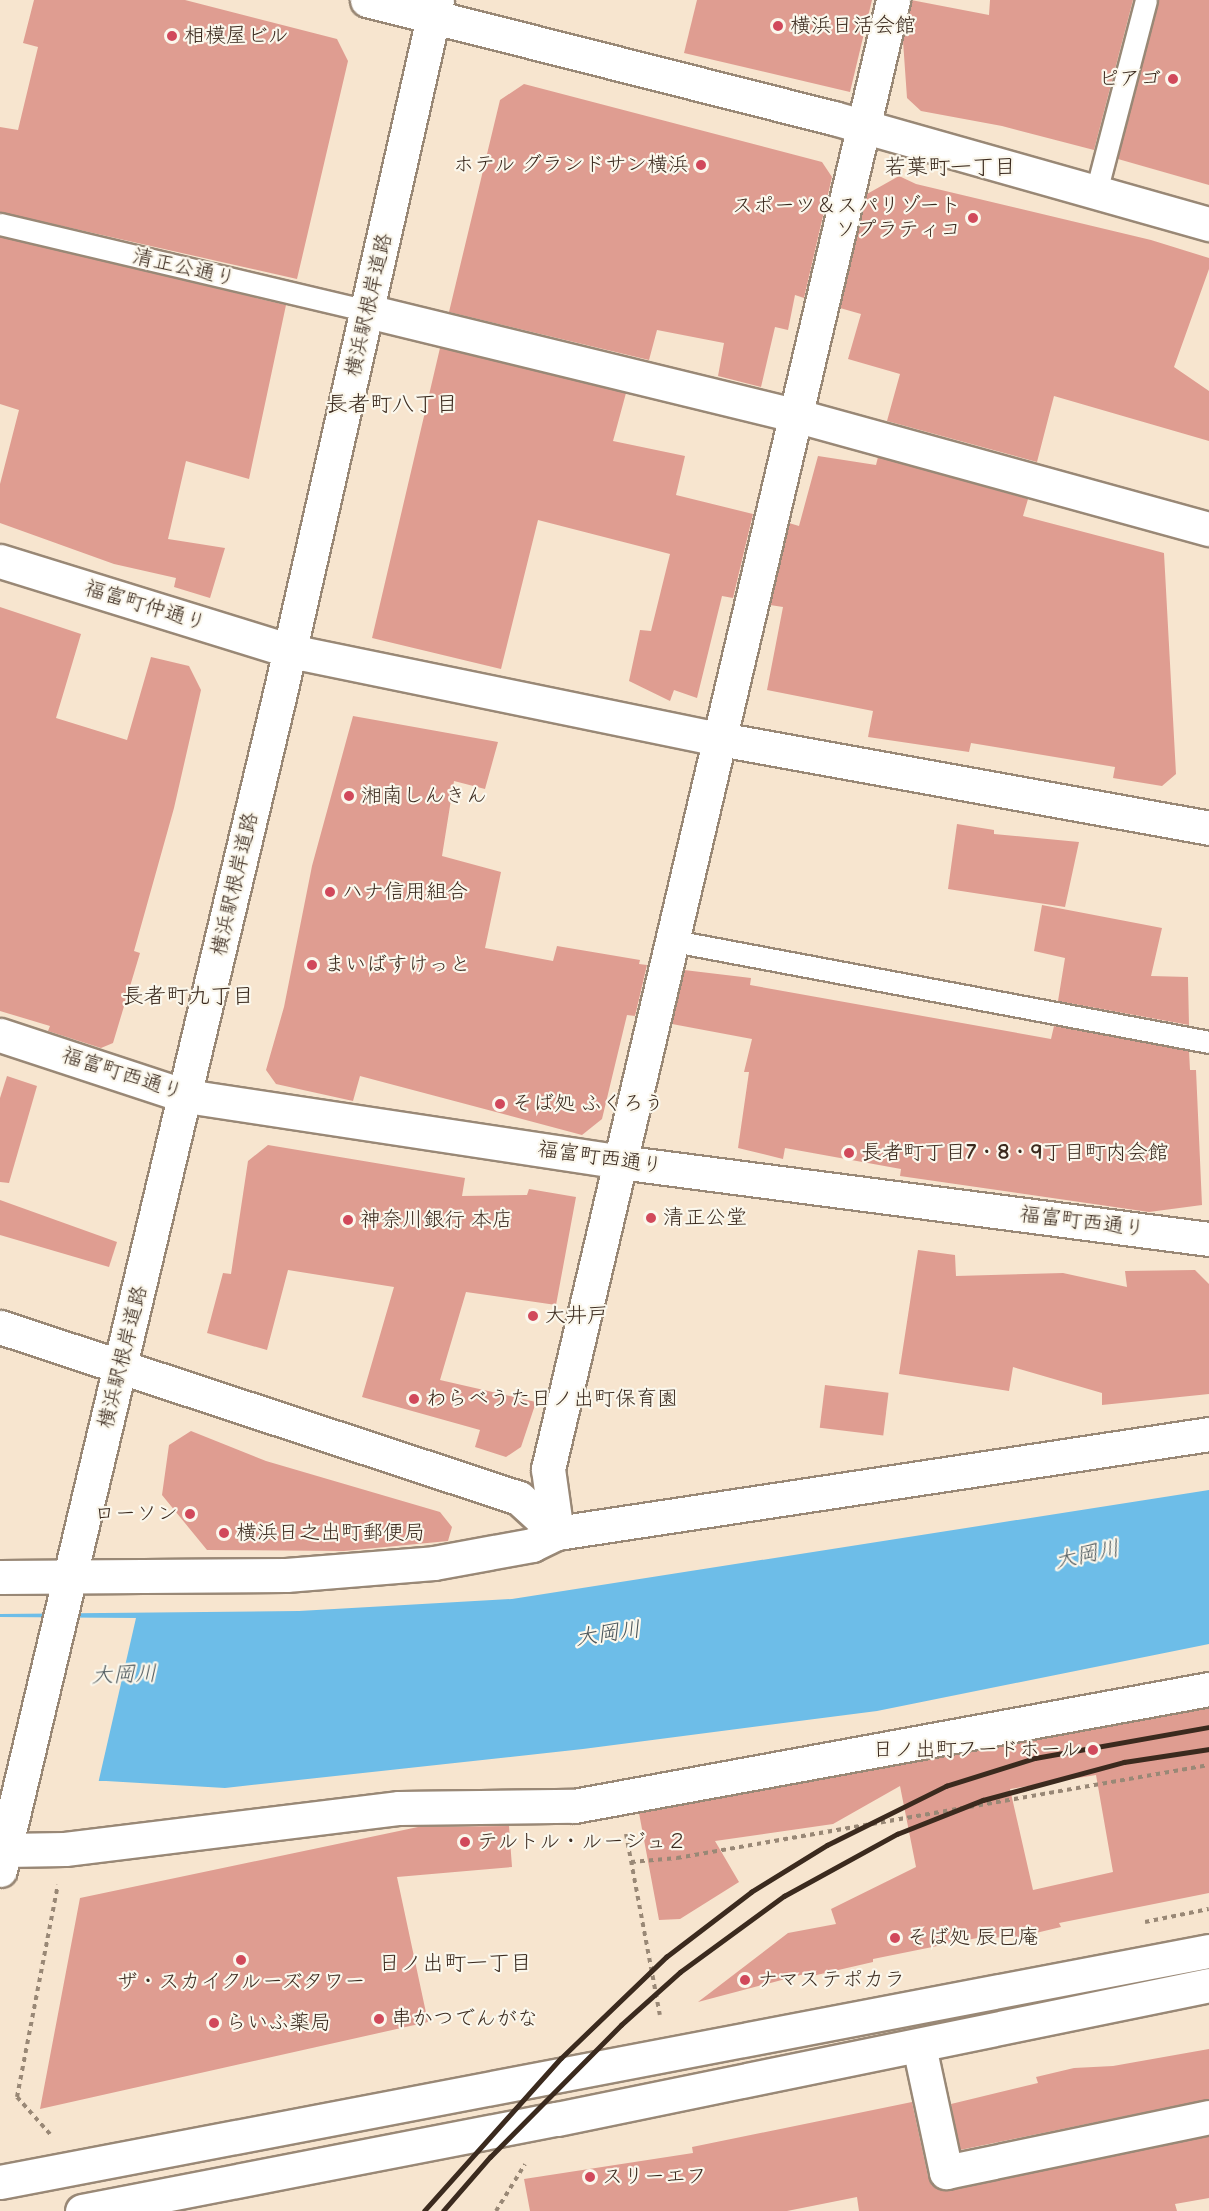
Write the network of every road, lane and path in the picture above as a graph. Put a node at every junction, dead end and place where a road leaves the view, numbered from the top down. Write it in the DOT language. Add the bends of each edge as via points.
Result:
graph roads {
  1 [pos="367,0"];
  2 [pos="893,0"];
  3 [pos="1146,0"];
  4 [pos="435,8"];
  5 [pos="864,126"];
  6 [pos="1096,192"];
  7 [pos="0,224"];
  8 [pos="1209,224"];
  9 [pos="367,311"];
  10 [pos="798,416"];
  11 [pos="1209,528"];
  12 [pos="1209,545"];
  13 [pos="0,561"];
  14 [pos="290,651"];
  15 [pos="720,738"];
  16 [pos="1209,828"];
  17 [pos="674,941"];
  18 [pos="0,1035"];
  19 [pos="1209,1042"];
  20 [pos="186,1096"];
  21 [pos="620,1162"];
  22 [pos="1209,1239"];
  23 [pos="0,1327"];
  24 [pos="121,1365"];
  25 [pos="1209,1434"];
  26 [pos="557,1533"];
  27 [pos="0,1577"];
  28 [pos="66,1590"];
  29 [pos="1209,1689"];
  30 [pos="1209,1765"];
  31 [pos="620,1798"];
  32 [pos="8,1806"];
  33 [pos="65,1849"];
  34 [pos="3,1860"];
  35 [pos="631,1862"];
  36 [pos="1209,1909"];
  37 [pos="1141,1923"];
  38 [pos="1209,1951"];
  39 [pos="1209,1985"];
  40 [pos="671,2013"];
  41 [pos="660,2015"];
  42 [pos="649,2017"];
  43 [pos="919,2046"];
  44 [pos="1209,2117"];
  45 [pos="53,2137"];
  46 [pos="527,2161"];
  47 [pos="0,2182"];
  48 [pos="82,2211"];
  49 [pos="496,2211"];
  1 -- 4 [label="street"];
  2 -- 5 [label="street"];
  3 -- 6 [label="lane"];
  4 -- 5 [label="street"];
  4 -- 9 [label="street, 横浜駅根岸道路"];
  5 -- 6 [label="street"];
  5 -- 10 [label="street"];
  6 -- 8 [label="street"];
  7 -- 9 [label="lane, 清正公通り"];
  9 -- 10 [label="street"];
  9 -- 14 [label="street, 横浜駅根岸道路"];
  10 -- 11 [label="street"];
  10 -- 15 [label="street"];
  11 -- 12 [label="street"];
  13 -- 14 [label="street, 福富町仲通り"];
  14 -- 15 [label="street, 福富町仲通り"];
  14 -- 20 [label="street, 横浜駅根岸道路"];
  15 -- 16 [label="street, 福富町仲通り"];
  15 -- 17 [label="street"];
  17 -- 19 [label="lane"];
  17 -- 21 [label="street"];
  18 -- 20 [label="street, 福富町西通り"];
  20 -- 21 [label="street, 福富町西通り"];
  20 -- 24 [label="street, 横浜駅根岸道路"];
  21 -- 22 [label="street, 福富町西通り"];
  21 -- 26 [label="street" via="548,1469"];
  23 -- 24 [label="street"];
  24 -- 26 [label="street" via="519,1498"];
  24 -- 28 [label="street, 横浜駅根岸道路"];
  25 -- 26 [label="street"];
  26 -- 28 [label="street" via="532,1545 434,1563"];
  27 -- 28 [label="street"];
  28 -- 32 [label="street, 横浜駅根岸道路"];
  29 -- 31 [label="street"];
  30 -- 35 [label="path" via="677,1858"];
  31 -- 33 [label="street" via="574,1806 399,1808"];
  31 -- 35 [label="path"];
  32 -- 34 [label="street, 横浜駅根岸道路"];
  33 -- 34 [label="street"];
  33 -- 45 [label="path" via="17,2097"];
  35 -- 41 [label="path"];
  36 -- 37 [label="path"];
  38 -- 47 [label="street"];
  39 -- 43 [label="street"];
  40 -- 41 [label="path"];
  41 -- 42 [label="path"];
  43 -- 44 [label="street" via="946,2172"];
  43 -- 48 [label="street"];
  46 -- 49 [label="path"];
}
